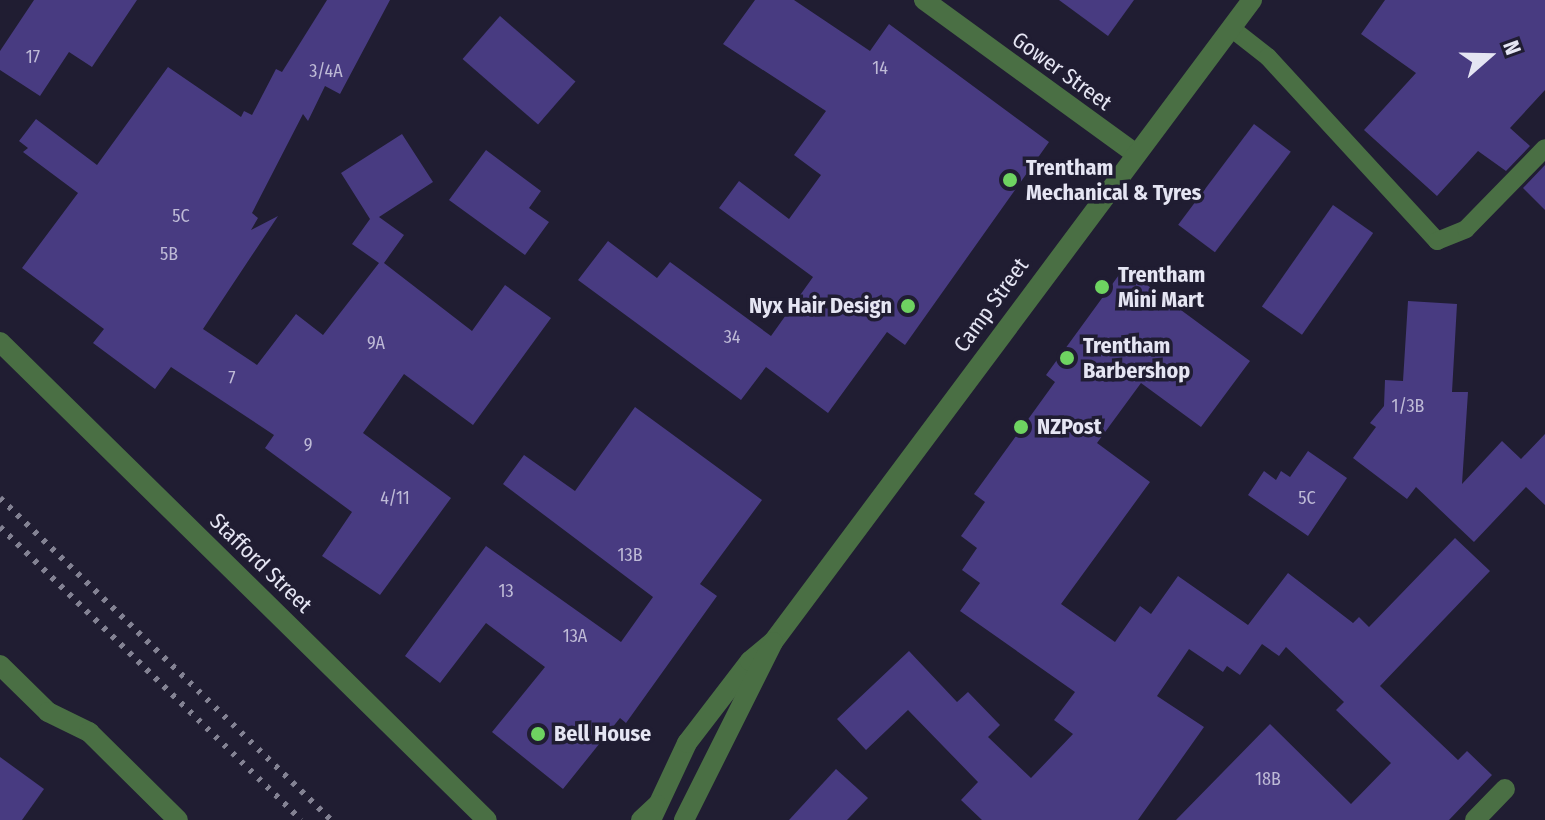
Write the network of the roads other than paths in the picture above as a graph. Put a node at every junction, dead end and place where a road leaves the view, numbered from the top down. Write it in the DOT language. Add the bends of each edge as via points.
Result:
graph roads {
  1 [pos="924,0"];
  2 [pos="1252,0"];
  3 [pos="1231,28"];
  4 [pos="1545,148"];
  5 [pos="1133,152"];
  6 [pos="0,342"];
  7 [pos="773,642"];
  8 [pos="0,665"];
  9 [pos="1505,789"];
  10 [pos="654,812"];
  11 [pos="178,820"];
  12 [pos="487,820"];
  13 [pos="641,820"];
  14 [pos="684,820"];
  15 [pos="1475,820"];
  1 -- 5 [label="street, Gower Street"];
  2 -- 3 [label="street, Camp Street"];
  3 -- 4 [label="lane" via="1268,57 1437,241 1466,229"];
  3 -- 5 [label="street, Camp Street"];
  5 -- 7 [label="street, Camp Street"];
  6 -- 12 [label="street, Stafford Street"];
  7 -- 10 [label="street, Camp Street" via="750,661 687,743"];
  7 -- 14 [label="street, Camp Street"];
  8 -- 11 [label="street" via="48,712 89,732"];
  9 -- 15 [label="street"];
  10 -- 13 [label="street"];
}
